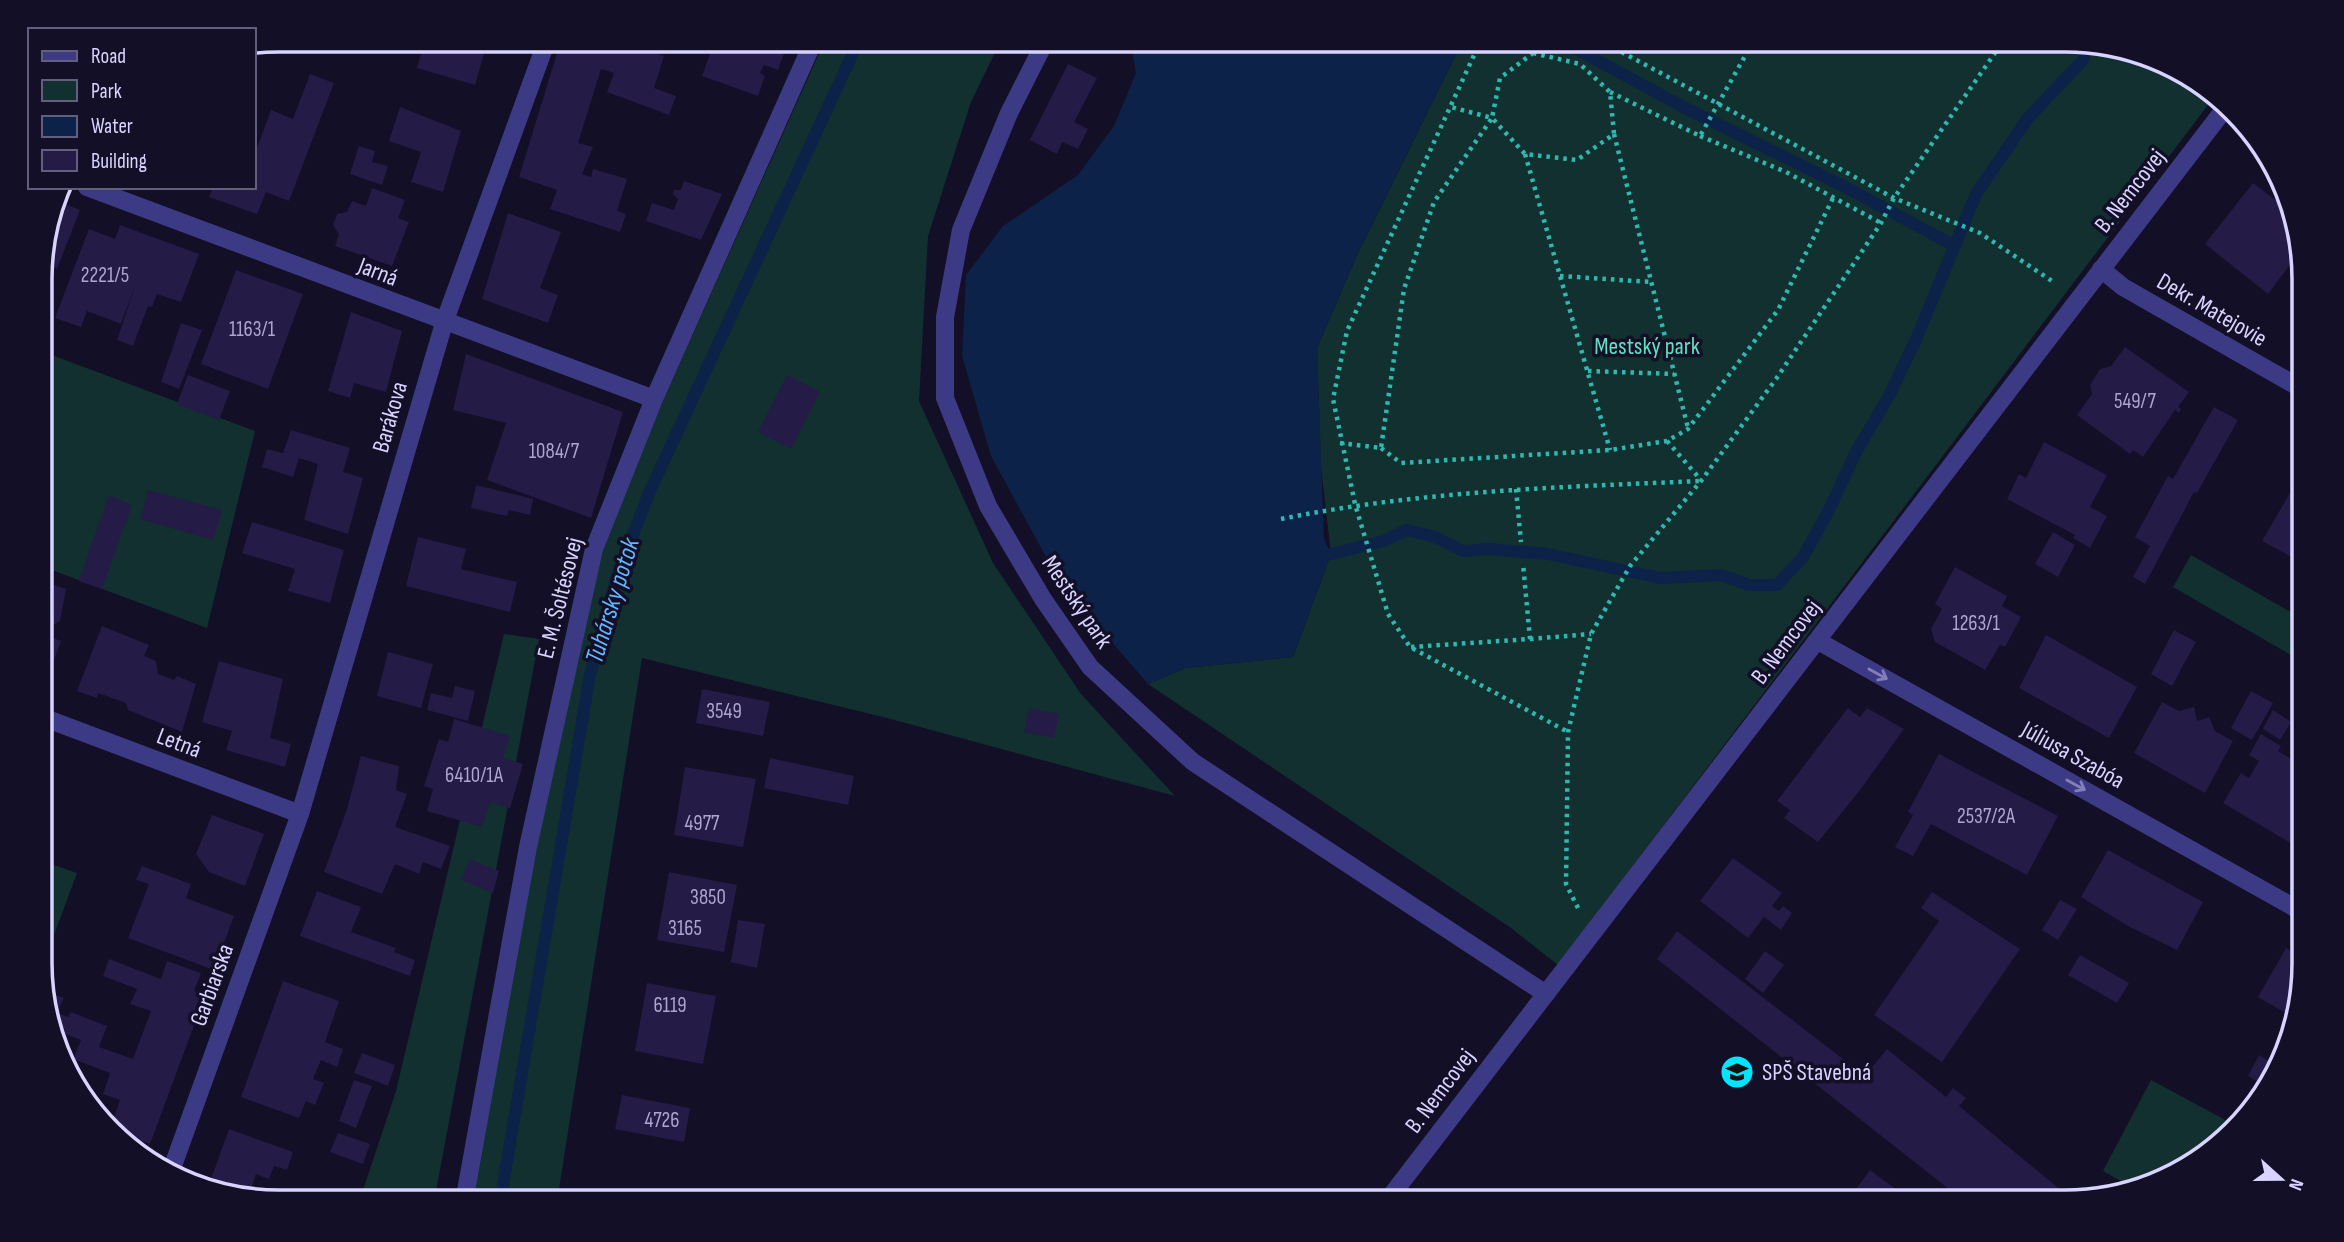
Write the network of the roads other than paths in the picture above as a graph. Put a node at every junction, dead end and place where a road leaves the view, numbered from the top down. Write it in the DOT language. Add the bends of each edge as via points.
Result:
graph roads {
  1 [pos="542,53"];
  2 [pos="808,53"];
  3 [pos="1040,53"];
  4 [pos="2220,115"];
  5 [pos="92,189"];
  6 [pos="2101,269"];
  7 [pos="444,323"];
  8 [pos="2292,383"];
  9 [pos="654,399"];
  10 [pos="1818,640"];
  11 [pos="52,721"];
  12 [pos="300,814"];
  13 [pos="2292,906"];
  14 [pos="1546,994"];
  15 [pos="174,1163"];
  16 [pos="1396,1189"];
  17 [pos="466,1190"];
  1 -- 7 [label="street, Barákova"];
  2 -- 9 [label="street, E. M. Šoltésovej"];
  3 -- 14 [label="street, Mestský park" via="1009,113 961,230 945,317 944,398 988,506 1090,667 1193,762"];
  4 -- 6 [label="street, B. Nemcovej"];
  5 -- 7 [label="street, Jarná"];
  6 -- 8 [label="street, Dekr. Matejovie" via="2123,287"];
  6 -- 10 [label="street, B. Nemcovej"];
  7 -- 9 [label="street, Jarná"];
  7 -- 12 [label="street, Barákova"];
  9 -- 17 [label="street, E. M. Šoltésovej" via="594,549 528,847"];
  10 -- 13 [label="street, Júliusa Szabóa, one-way"];
  10 -- 14 [label="street, B. Nemcovej"];
  11 -- 12 [label="street, Letná"];
  12 -- 15 [label="street, Garbiarska"];
  14 -- 16 [label="street, B. Nemcovej"];
}
